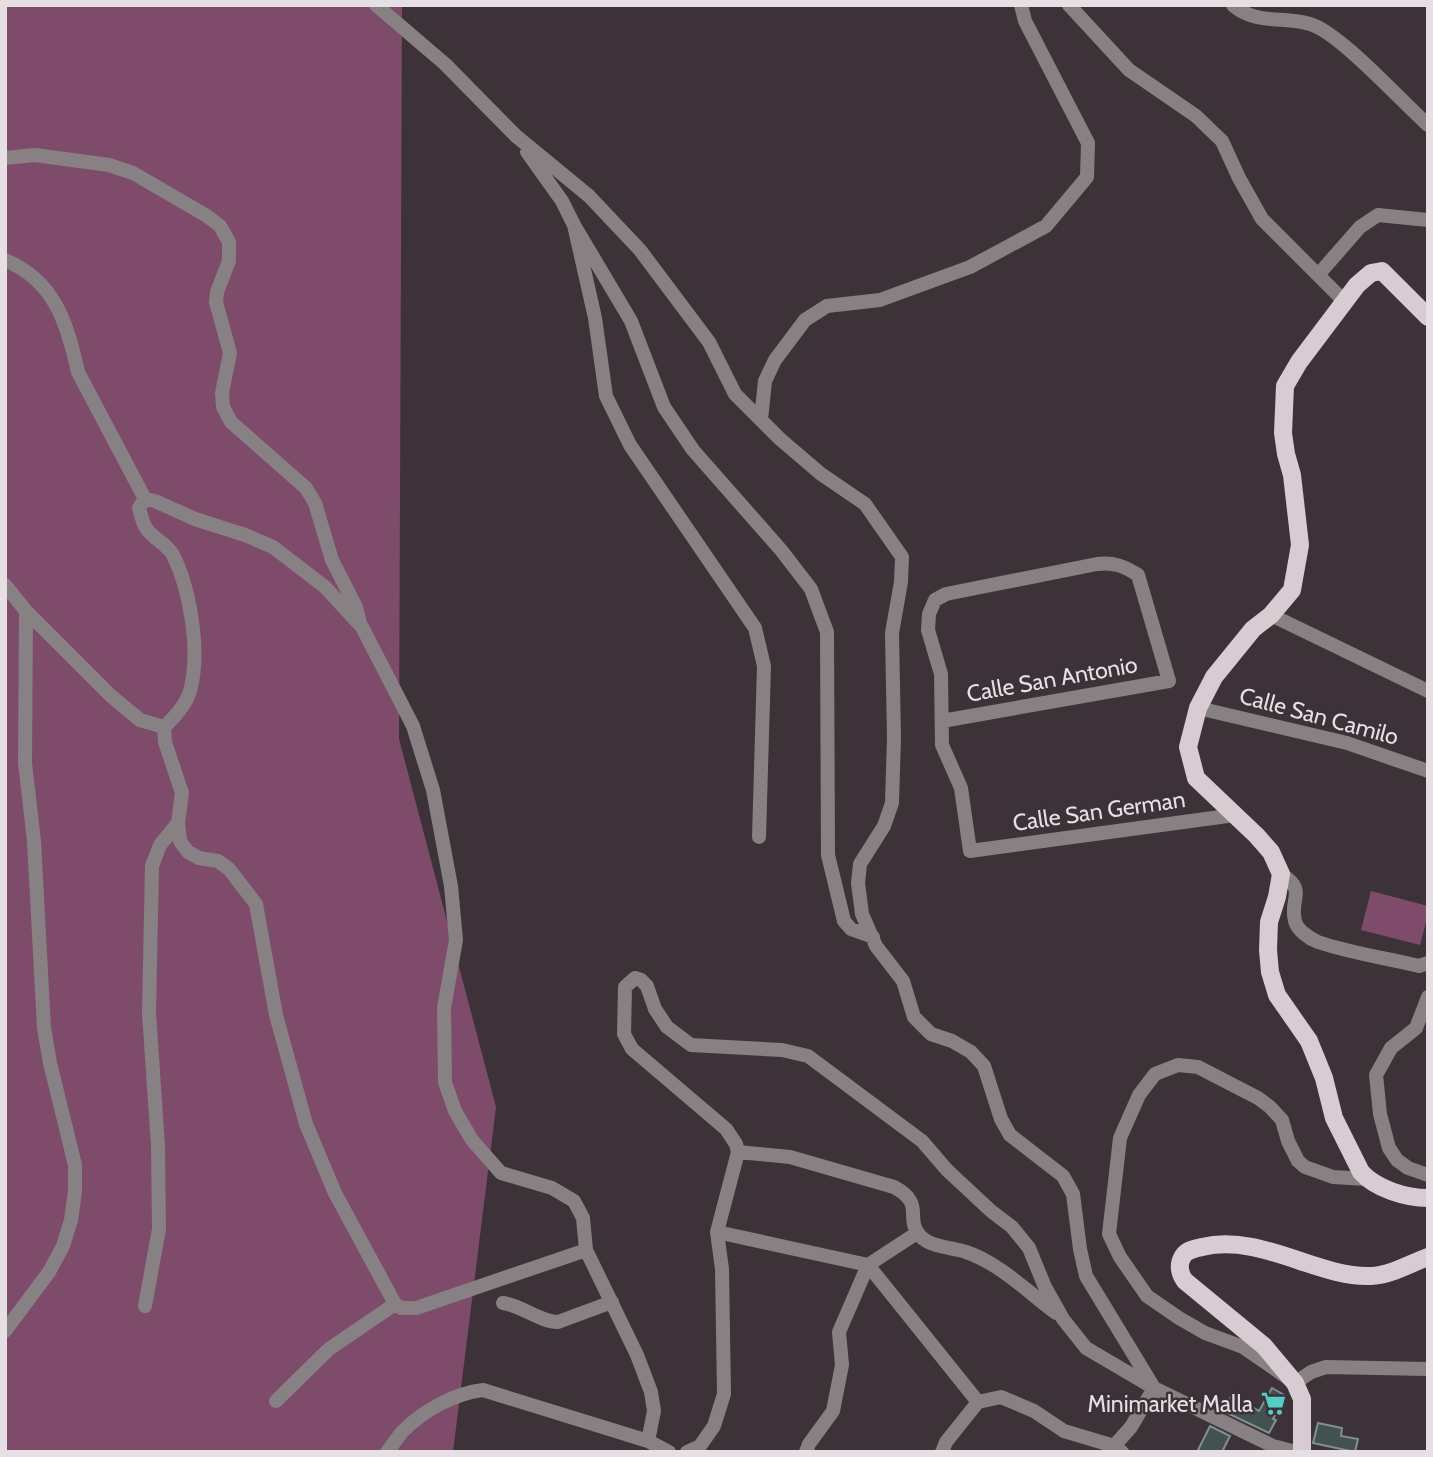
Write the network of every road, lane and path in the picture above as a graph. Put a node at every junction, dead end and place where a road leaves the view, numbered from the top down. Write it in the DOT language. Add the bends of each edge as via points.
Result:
graph roads {
  1 [pos="376,5"];
  2 [pos="1013,5"];
  3 [pos="1021,5"];
  4 [pos="1069,5"];
  5 [pos="1233,5"];
  6 [pos="1025,21"];
  7 [pos="1428,125"];
  8 [pos="516,135"];
  9 [pos="5,158"];
  10 [pos="1428,220"];
  11 [pos="574,225"];
  12 [pos="5,260"];
  13 [pos="1318,275"];
  14 [pos="1345,302"];
  15 [pos="1428,317"];
  16 [pos="761,420"];
  17 [pos="145,499"];
  18 [pos="5,585"];
  19 [pos="26,611"];
  20 [pos="1271,615"];
  21 [pos="362,627"];
  22 [pos="1428,691"];
  23 [pos="1198,708"];
  24 [pos="943,721"];
  25 [pos="164,727"];
  26 [pos="1428,771"];
  27 [pos="1235,815"];
  28 [pos="177,823"];
  29 [pos="759,837"];
  30 [pos="1281,874"];
  31 [pos="873,937"];
  32 [pos="1428,963"];
  33 [pos="1428,997"];
  34 [pos="1422,1030"];
  35 [pos="738,1152"];
  36 [pos="1428,1175"];
  37 [pos="1367,1179"];
  38 [pos="1428,1198"];
  39 [pos="717,1232"];
  40 [pos="918,1233"];
  41 [pos="586,1250"];
  42 [pos="1428,1257"];
  43 [pos="867,1265"];
  44 [pos="612,1302"];
  45 [pos="503,1303"];
  46 [pos="395,1304"];
  47 [pos="145,1306"];
  48 [pos="1063,1319"];
  49 [pos="5,1331"];
  50 [pos="1428,1369"];
  51 [pos="1295,1382"];
  52 [pos="1154,1388"];
  53 [pos="276,1401"];
  54 [pos="978,1402"];
  55 [pos="648,1441"];
  56 [pos="1273,1446"];
  57 [pos="1118,1449"];
  58 [pos="387,1452"];
  59 [pos="669,1452"];
  60 [pos="687,1452"];
  61 [pos="806,1452"];
  62 [pos="942,1452"];
  63 [pos="1257,1452"];
  64 [pos="1296,1452"];
  65 [pos="1302,1452"];
  1 -- 8 [label="street" via="445,64"];
  2 -- 6 [label="street"];
  3 -- 6 [label="street"];
  4 -- 13 [label="street" via="1129,71 1196,116 1222,141 1262,219"];
  5 -- 7 [label="street" via="1267,20 1311,24 1339,41"];
  6 -- 16 [label="street" via="1088,144 1087,177 1046,226 970,267 880,300 827,306 804,320 765,381"];
  8 -- 11 [label="street"];
  8 -- 16 [label="street" via="589,196 640,250 709,342 735,394"];
  9 -- 21 [label="street" via="35,155 109,165 134,173 220,226 229,242 229,261 216,302 230,353 223,408 231,422 306,488"];
  10 -- 13 [label="street" via="1378,215 1360,227"];
  11 -- 29 [label="street" via="595,318 606,396 630,445 755,628 764,666"];
  11 -- 31 [label="street" via="631,321 671,418 811,589 827,632 828,855 844,921 851,929"];
  12 -- 17 [label="street" via="20,266 51,293 78,372"];
  13 -- 14 [label="street"];
  14 -- 15 [label="main road" via="1371,273 1382,271"];
  14 -- 20 [label="main road" via="1285,386 1283,433 1300,545 1292,590"];
  16 -- 31 [label="street" via="821,474 865,504 902,557 892,633 892,803 884,826 860,864 858,883 862,914"];
  17 -- 21 [label="street" via="273,547 325,587"];
  17 -- 25 [label="street" via="139,508 147,529 173,556 188,602 195,654 191,689 177,715"];
  18 -- 19 [label="street"];
  19 -- 25 [label="street" via="139,720"];
  19 -- 49 [label="street" via="25,763 44,1028 75,1165 75,1191 64,1246"];
  20 -- 22 [label="street"];
  20 -- 23 [label="main road" via="1253,629 1213,677"];
  21 -- 41 [label="street" via="413,726 433,790 452,886 456,940 444,1008 445,1082 455,1111 472,1140 501,1173 552,1188 574,1201 583,1218"];
  23 -- 26 [label="street, Calle San Camilo" via="1347,743"];
  23 -- 27 [label="main road" via="1188,747 1196,778"];
  24 -- 24 [label="street, Calle San Antonio" via="941,674 928,629 935,600 1097,564 1124,566 1138,576 1169,681"];
  24 -- 27 [label="street, Calle San German" via="942,746 961,788 970,851"];
  25 -- 28 [label="street" via="182,793"];
  27 -- 30 [label="main road" via="1271,852"];
  28 -- 46 [label="street" via="180,841 188,852 229,869 256,904 276,1015 306,1124 335,1193"];
  28 -- 47 [label="street" via="160,845 152,866 149,1013 159,1229"];
  30 -- 32 [label="street" via="1297,892 1298,927 1316,942 1419,966"];
  30 -- 37 [label="main road" via="1269,922 1270,972 1277,995 1309,1041 1338,1127"];
  31 -- 52 [label="street" via="903,981 921,1026 971,1052 984,1066 1010,1135 1063,1176 1073,1194 1086,1276"];
  33 -- 34 [label="street"];
  34 -- 36 [label="street" via="1391,1048 1376,1075 1389,1148 1408,1168"];
  35 -- 39 [label="street"];
  35 -- 40 [label="street" via="790,1157 894,1187 913,1203"];
  35 -- 48 [label="street" via="726,1129 632,1049 624,1034 625,986 630,980 641,980 647,986 654,1009 667,1027 691,1045 782,1050 808,1056 922,1141 1029,1248"];
  37 -- 38 [label="main road"];
  37 -- 51 [label="street" via="1333,1177 1305,1167 1288,1141 1282,1120 1270,1107 1198,1068 1178,1065 1155,1074 1120,1138 1109,1234 1147,1296 1205,1333 1243,1347"];
  39 -- 43 [label="street"];
  39 -- 60 [label="street" via="724,1394 714,1426 700,1446"];
  40 -- 43 [label="street"];
  40 -- 48 [label="street" via="928,1242 982,1258"];
  41 -- 44 [label="street"];
  41 -- 46 [label="street" via="416,1308"];
  42 -- 51 [label="main road" via="1374,1276 1242,1246 1213,1244 1187,1251 1180,1267 1185,1281 1264,1346"];
  43 -- 54 [label="street"];
  43 -- 61 [label="street" via="839,1332 842,1365 833,1411"];
  44 -- 45 [label="street" via="558,1322"];
  44 -- 55 [label="street" via="651,1392 654,1411"];
  46 -- 53 [label="street" via="329,1349"];
  48 -- 52 [label="street" via="1086,1348"];
  50 -- 51 [label="street" via="1326,1367"];
  51 -- 65 [label="main road" via="1302,1399"];
  52 -- 56 [label="street"];
  52 -- 57 [label="street"];
  54 -- 57 [label="street" via="1001,1397 1065,1431"];
  54 -- 62 [label="street"];
  55 -- 58 [label="street" via="483,1390 466,1392 422,1416"];
  55 -- 59 [label="street"];
  56 -- 63 [label="street"];
  56 -- 64 [label="street"];
}
